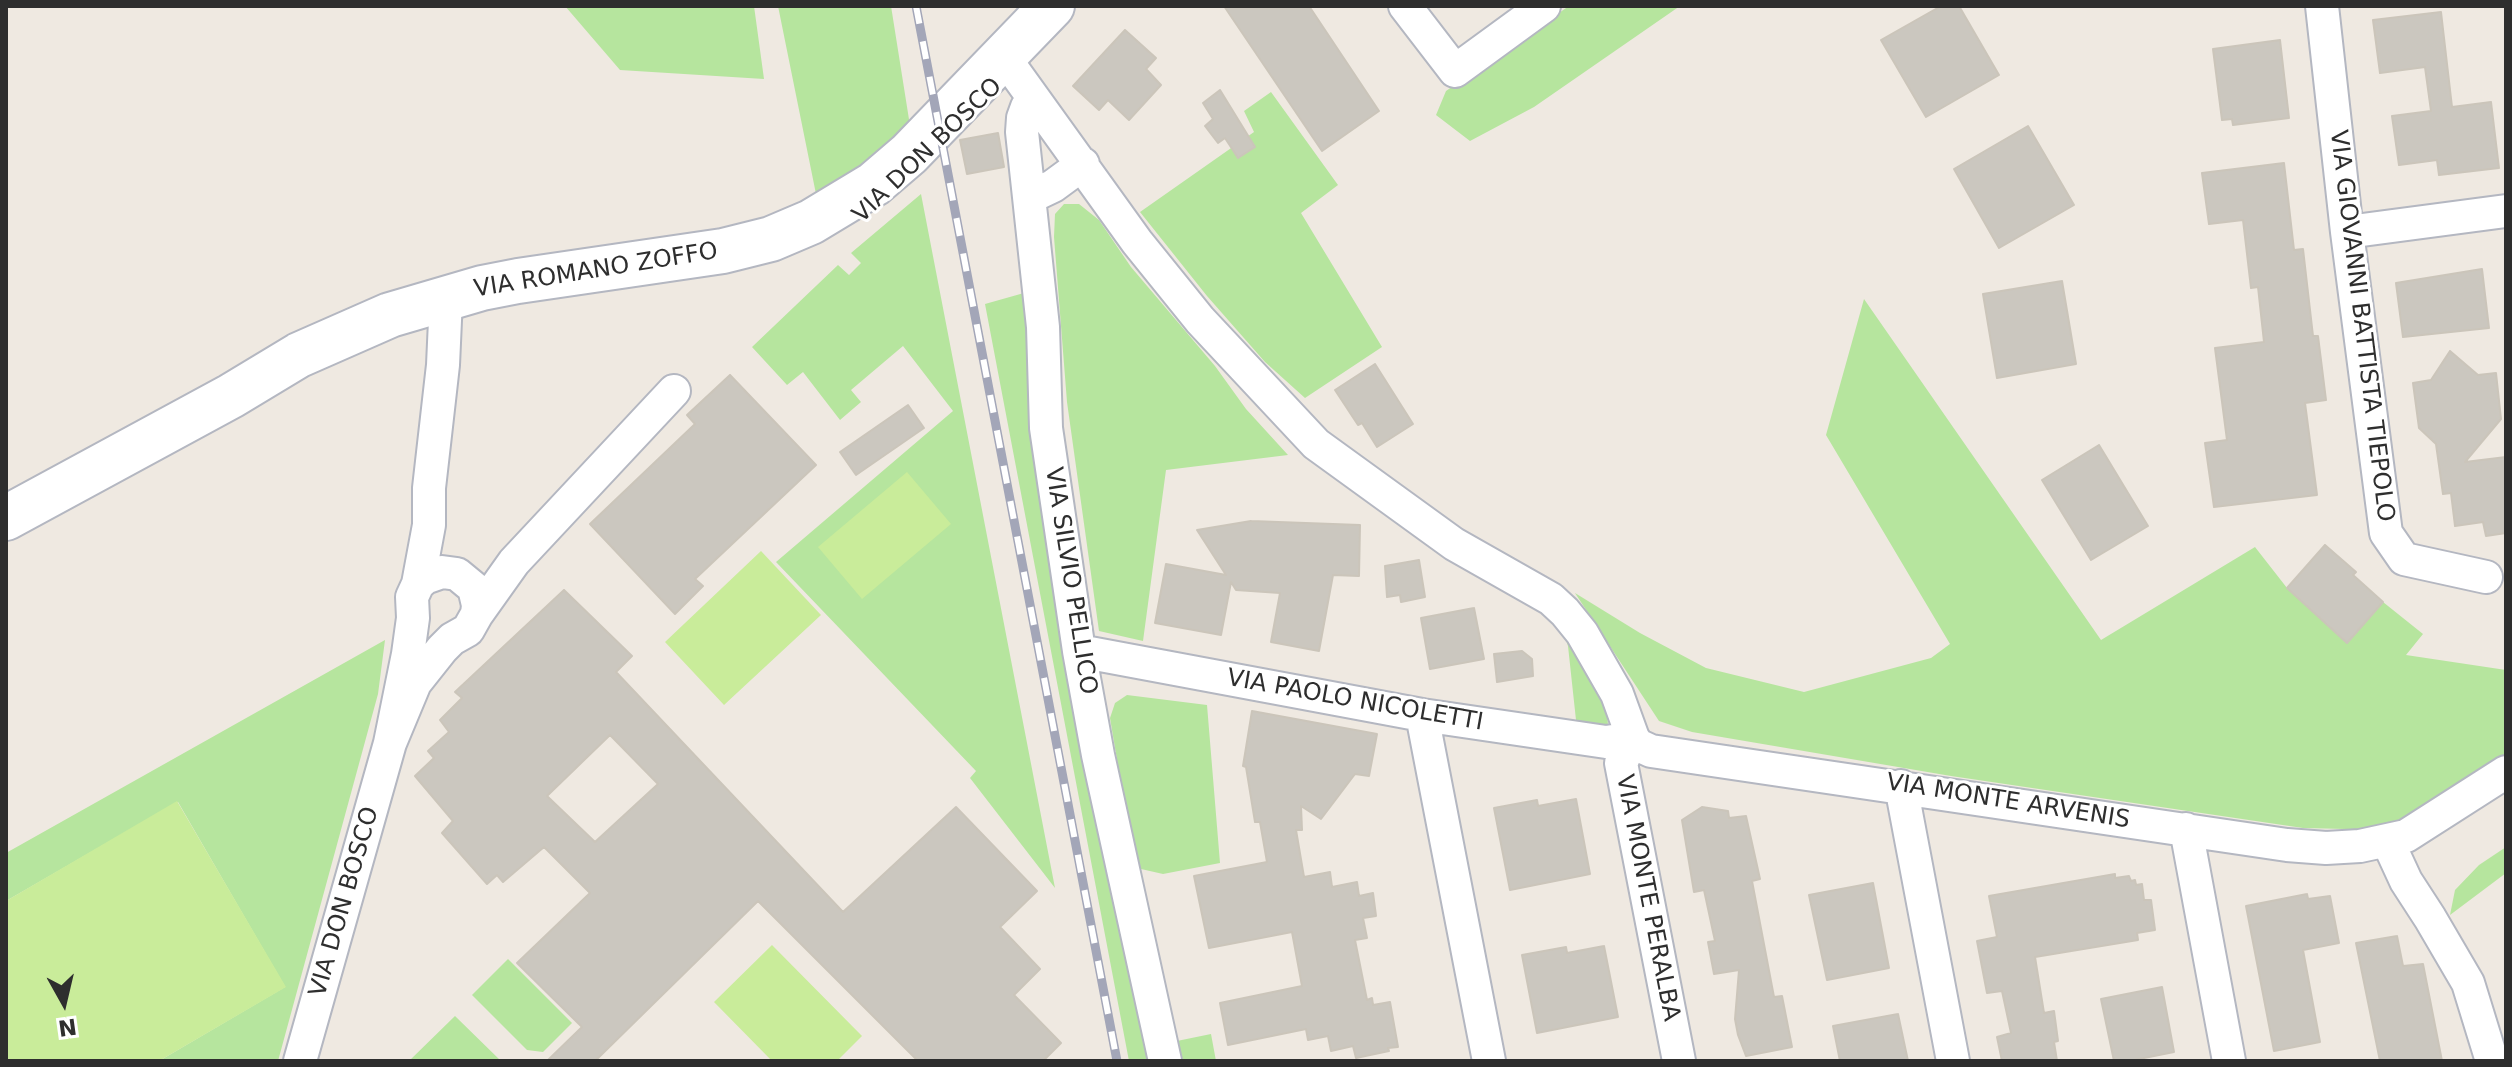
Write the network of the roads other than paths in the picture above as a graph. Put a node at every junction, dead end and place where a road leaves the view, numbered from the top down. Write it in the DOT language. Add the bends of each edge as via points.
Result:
graph roads {
  1 [pos="1052,6"];
  2 [pos="1076,6"];
  3 [pos="1405,6"];
  4 [pos="1544,6"];
  5 [pos="2322,6"];
  6 [pos="1017,75"];
  7 [pos="909,154"];
  8 [pos="1083,164"];
  9 [pos="1030,197"];
  10 [pos="2506,211"];
  11 [pos="842,232"];
  12 [pos="2347,232"];
  13 [pos="446,308"];
  14 [pos="674,391"];
  15 [pos="6,518"];
  16 [pos="429,525"];
  17 [pos="514,562"];
  18 [pos="457,574"];
  19 [pos="2486,577"];
  20 [pos="418,584"];
  21 [pos="477,614"];
  22 [pos="413,618"];
  23 [pos="452,639"];
  24 [pos="1079,651"];
  25 [pos="1422,715"];
  26 [pos="1633,738"];
  27 [pos="390,743"];
  28 [pos="2506,772"];
  29 [pos="1901,786"];
  30 [pos="2186,829"];
  31 [pos="2388,842"];
  32 [pos="300,1061"];
  33 [pos="1165,1061"];
  34 [pos="1489,1061"];
  35 [pos="1679,1061"];
  36 [pos="1953,1061"];
  37 [pos="2229,1061"];
  38 [pos="2492,1061"];
  1 -- 6 [label="street"];
  2 -- 6 [label="street"];
  3 -- 4 [label="street" via="1455,71"];
  5 -- 12 [label="street, VIA GIOVANNI BATTISTA TIEPOLO"];
  6 -- 7 [label="street, VIA DON BOSCO"];
  6 -- 8 [label="street"];
  6 -- 9 [label="street, VIA SILVIO PELLICO" via="1027,107 1023,118"];
  6 -- 11 [label="street, VIA DON BOSCO"];
  7 -- 13 [label="street, VIA ROMANO ZOFFO" via="835,210 771,239 518,281"];
  8 -- 9 [label="street"];
  8 -- 26 [label="street" via="1200,320 1316,444 1454,544 1565,612 1617,694"];
  9 -- 24 [label="street, VIA SILVIO PELLICO" via="1046,428"];
  10 -- 12 [label="street"];
  11 -- 13 [label="street, VIA ROMANO ZOFFO" via="753,265"];
  12 -- 19 [label="street, VIA GIOVANNI BATTISTA TIEPOLO" via="2386,533 2404,559"];
  13 -- 15 [label="street, VIA ROMANO ZOFFO" via="231,396"];
  13 -- 16 [label="street, VIA DON BOSCO"];
  14 -- 17 [label="street, VIA DON BOSCO"];
  16 -- 18 [label="street"];
  16 -- 20 [label="street, VIA DON BOSCO"];
  17 -- 18 [label="street"];
  17 -- 21 [label="street, VIA DON BOSCO"];
  18 -- 20 [label="street" via="433,574"];
  18 -- 21 [label="street" via="477,596"];
  20 -- 22 [label="street, VIA DON BOSCO" via="412,597"];
  21 -- 23 [label="street, VIA DON BOSCO" via="468,630"];
  22 -- 23 [label="street" via="422,631"];
  22 -- 27 [label="street, VIA DON BOSCO"];
  23 -- 27 [label="street, VIA DON BOSCO" via="415,683"];
  24 -- 25 [label="street, VIA PAOLO NICOLETTI"];
  24 -- 33 [label="street, VIA SILVIO PELLICO"];
  25 -- 26 [label="street, VIA PAOLO NICOLETTI" via="1606,742"];
  25 -- 34 [label="street"];
  26 -- 29 [label="street, VIA MONTE ARVENIS" via="1651,751"];
  26 -- 35 [label="street, VIA MONTE PERALBA" via="1621,763"];
  27 -- 32 [label="street, VIA DON BOSCO"];
  28 -- 31 [label="street, VIA MONTE ARVENIS" via="2421,829"];
  29 -- 30 [label="street, VIA MONTE ARVENIS"];
  29 -- 36 [label="street"];
  30 -- 31 [label="street, VIA MONTE ARVENIS" via="2326,848"];
  30 -- 37 [label="street"];
  31 -- 38 [label="street" via="2468,983"];
}
